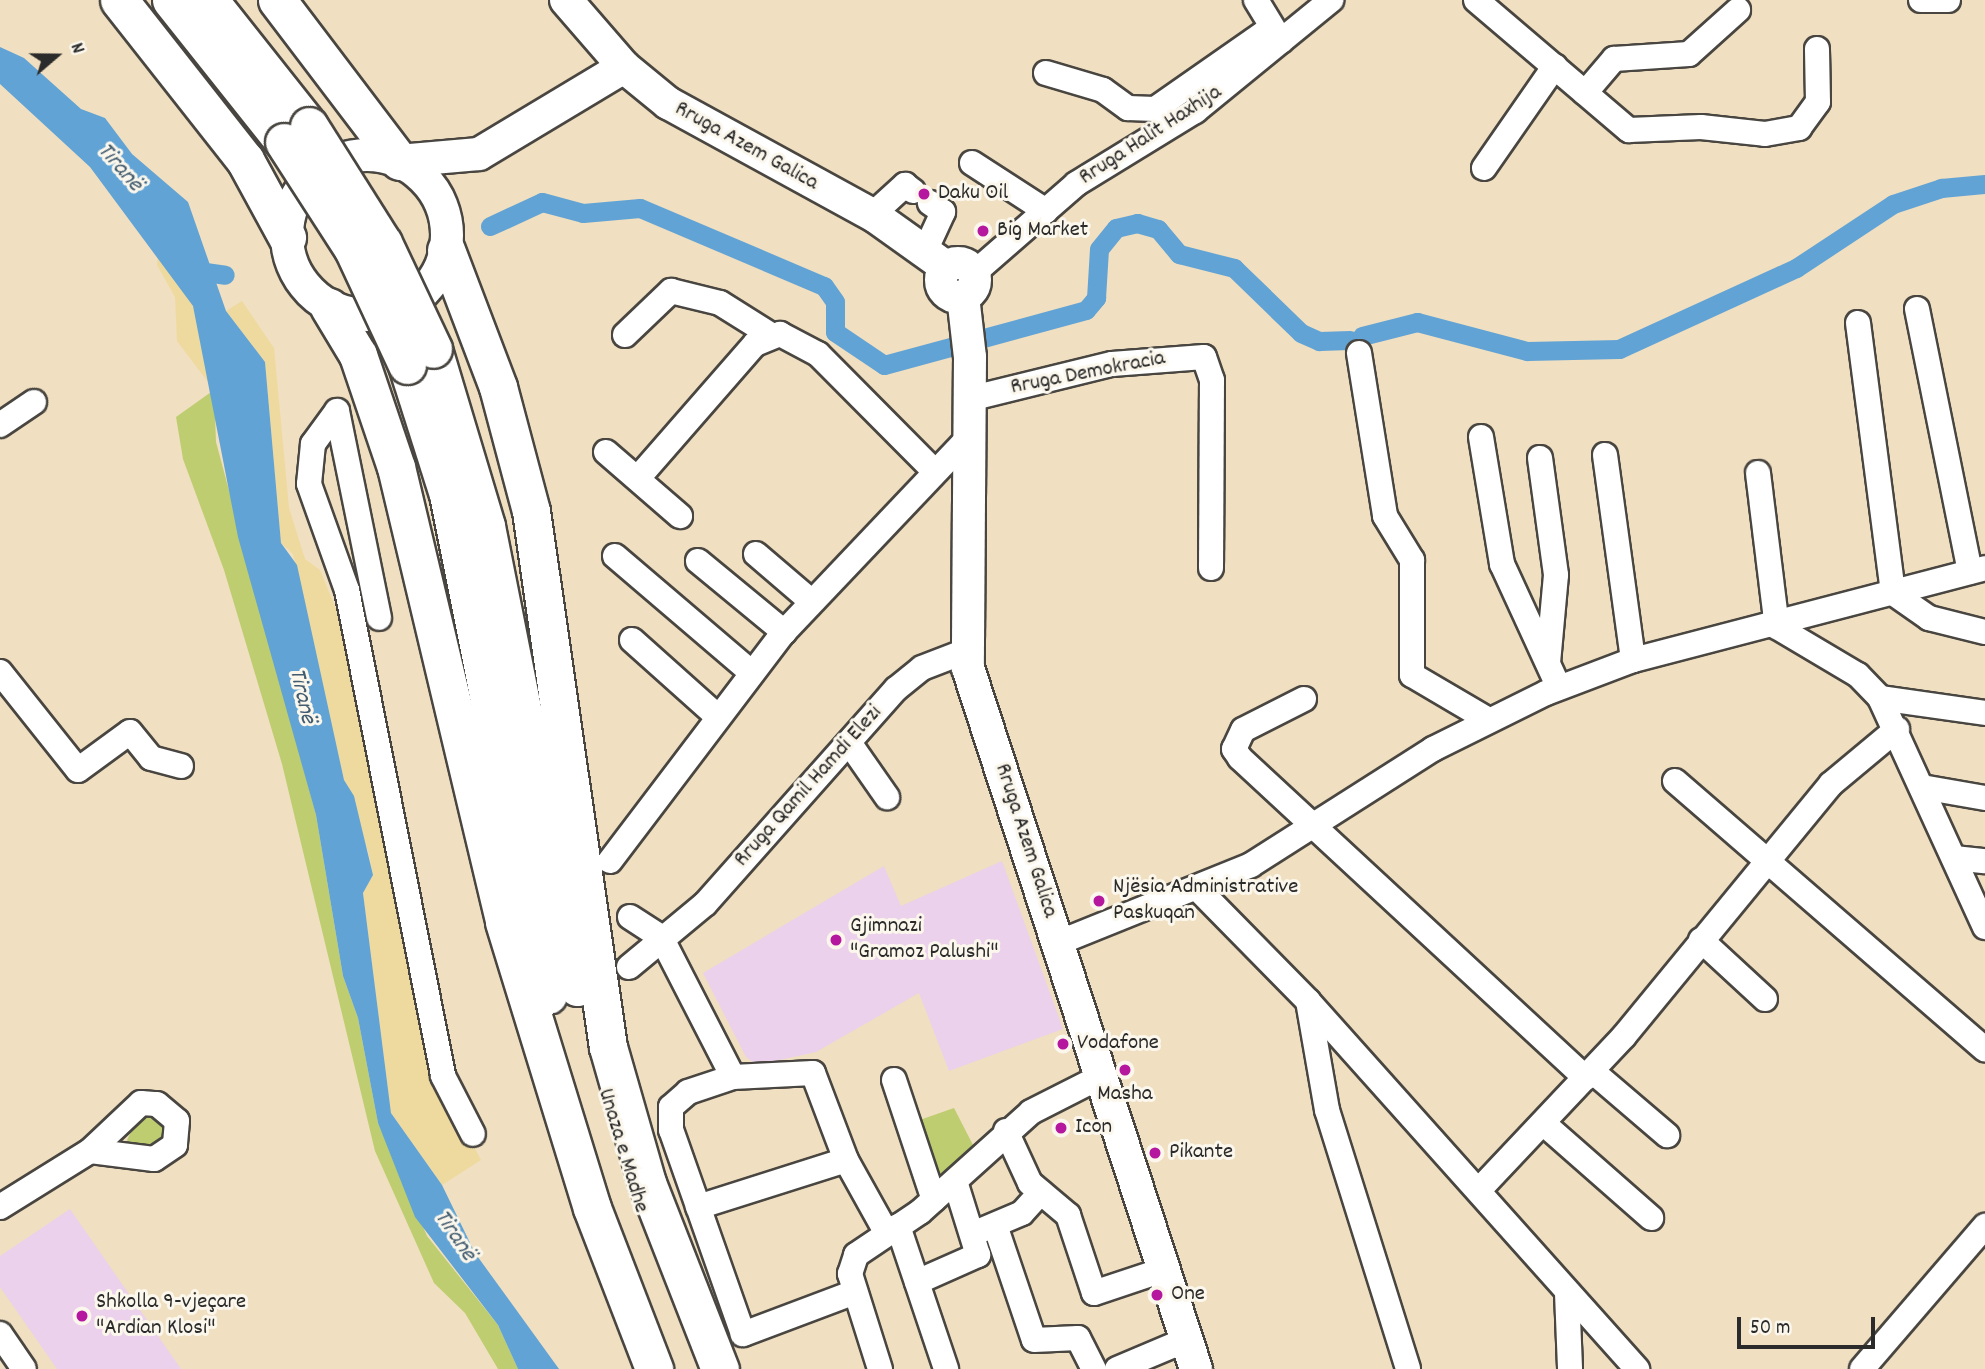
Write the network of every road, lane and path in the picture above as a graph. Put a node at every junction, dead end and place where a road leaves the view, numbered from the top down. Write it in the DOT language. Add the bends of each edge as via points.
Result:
graph roads {
  1 [pos="119,0"];
  2 [pos="171,0"];
  3 [pos="209,0"];
  4 [pos="277,0"];
  5 [pos="566,0"];
  6 [pos="1256,0"];
  7 [pos="1331,0"];
  8 [pos="1476,0"];
  9 [pos="1922,0"];
  10 [pos="1948,0"];
  11 [pos="1738,10"];
  12 [pos="1277,35"];
  13 [pos="1817,49"];
  14 [pos="1555,66"];
  15 [pos="624,67"];
  16 [pos="1046,74"];
  17 [pos="1585,93"];
  18 [pos="297,134"];
  19 [pos="479,154"];
  20 [pos="399,161"];
  21 [pos="972,163"];
  22 [pos="1484,168"];
  23 [pos="1046,211"];
  24 [pos="872,215"];
  25 [pos="446,234"];
  26 [pos="287,237"];
  27 [pos="952,272"];
  28 [pos="329,307"];
  29 [pos="1917,309"];
  30 [pos="1858,323"];
  31 [pos="625,335"];
  32 [pos="771,335"];
  33 [pos="1359,353"];
  34 [pos="420,357"];
  35 [pos="970,399"];
  36 [pos="33,402"];
  37 [pos="0,425"];
  38 [pos="969,437"];
  39 [pos="1481,437"];
  40 [pos="606,452"];
  41 [pos="1605,455"];
  42 [pos="1540,458"];
  43 [pos="933,470"];
  44 [pos="1758,473"];
  45 [pos="638,478"];
  46 [pos="680,516"];
  47 [pos="756,554"];
  48 [pos="615,556"];
  49 [pos="698,561"];
  50 [pos="1212,568"];
  51 [pos="1977,570"];
  52 [pos="1894,593"];
  53 [pos="811,601"];
  54 [pos="379,618"];
  55 [pos="1777,627"];
  56 [pos="785,632"];
  57 [pos="1985,632"];
  58 [pos="632,640"];
  59 [pos="966,651"];
  60 [pos="1633,660"];
  61 [pos="1548,663"];
  62 [pos="0,672"];
  63 [pos="752,673"];
  64 [pos="1559,688"];
  65 [pos="1880,698"];
  66 [pos="1304,699"];
  67 [pos="1985,713"];
  68 [pos="718,716"];
  69 [pos="1487,719"];
  70 [pos="1897,729"];
  71 [pos="850,744"];
  72 [pos="181,766"];
  73 [pos="1675,781"];
  74 [pos="1922,787"];
  75 [pos="887,797"];
  76 [pos="1985,798"];
  77 [pos="1313,829"];
  78 [pos="1954,858"];
  79 [pos="610,860"];
  80 [pos="1985,861"];
  81 [pos="1764,862"];
  82 [pos="1199,890"];
  83 [pos="630,918"];
  84 [pos="1985,927"];
  85 [pos="661,937"];
  86 [pos="1701,940"];
  87 [pos="1058,943"];
  88 [pos="629,967"];
  89 [pos="1765,999"];
  90 [pos="1308,1001"];
  91 [pos="1985,1050"];
  92 [pos="1589,1074"];
  93 [pos="733,1077"];
  94 [pos="1100,1077"];
  95 [pos="894,1080"];
  96 [pos="1544,1123"];
  97 [pos="1006,1131"];
  98 [pos="473,1134"];
  99 [pos="1667,1135"];
  100 [pos="90,1151"];
  101 [pos="846,1160"];
  102 [pos="955,1181"];
  103 [pos="1479,1190"];
  104 [pos="1041,1192"];
  105 [pos="934,1200"];
  106 [pos="0,1207"];
  107 [pos="698,1207"];
  108 [pos="1651,1218"];
  109 [pos="1985,1226"];
  110 [pos="892,1229"];
  111 [pos="985,1229"];
  112 [pos="1163,1270"];
  113 [pos="917,1282"];
  114 [pos="855,1292"];
  115 [pos="1567,1293"];
  116 [pos="0,1334"];
  117 [pos="1186,1340"];
  118 [pos="24,1369"];
  119 [pos="654,1369"];
  120 [pos="671,1369"];
  121 [pos="704,1369"];
  122 [pos="720,1369"];
  123 [pos="880,1369"];
  124 [pos="946,1369"];
  125 [pos="1094,1369"];
  126 [pos="1117,1369"];
  127 [pos="1196,1369"];
  128 [pos="1408,1369"];
  129 [pos="1570,1369"];
  130 [pos="1637,1369"];
  131 [pos="1863,1369"];
  1 -- 26 [label="highway" via="245,160"];
  2 -- 18 [label="highway"];
  3 -- 18 [label="highway"];
  4 -- 20 [label="highway"];
  5 -- 15 [label="main road, Rruga Azem Galica"];
  6 -- 12 [label="street"];
  7 -- 12 [label="street, Rruga Halit Haxhija"];
  8 -- 14 [label="street"];
  9 -- 10 [label="street"];
  11 -- 17 [label="street" via="1689,54 1614,59"];
  12 -- 16 [label="street" via="1155,109 1128,108 1086,82"];
  12 -- 23 [label="street, Rruga Halit Haxhija" via="1195,111 1099,168"];
  13 -- 17 [label="street" via="1821,88 1810,118 1798,128 1765,134 1701,127 1629,130"];
  14 -- 17 [label="street"];
  14 -- 22 [label="street"];
  15 -- 19 [label="main road"];
  15 -- 24 [label="main road, Rruga Azem Galica" via="700,125"];
  18 -- 34 [label="highway, bridge" via="359,260"];
  19 -- 20 [label="main road"];
  19 -- 25 [label="main road"];
  20 -- 25 [label="main road" via="431,186"];
  20 -- 26 [label="main road" via="360,155 323,168 296,198"];
  21 -- 23 [label="street"];
  23 -- 27 [label="street, Rruga Halit Haxhija"];
  24 -- 27 [label="main road, Rruga Azem Galica"];
  24 -- 27 [label="street" via="905,185 943,212"];
  25 -- 28 [label="main road" via="424,291 398,309 367,315"];
  25 -- 122 [label="highway" via="494,375 530,511 608,1047 647,1183"];
  26 -- 28 [label="main road" via="298,275"];
  27 -- 35 [label="main road, Rruga Azem Galica" via="969,343"];
  28 -- 119 [label="highway" via="358,355 396,467 504,922 592,1208"];
  29 -- 51 [label="street"];
  30 -- 52 [label="street"];
  31 -- 32 [label="street" via="671,291 720,303"];
  32 -- 43 [label="street" via="788,335 818,354"];
  32 -- 45 [label="street" via="720,381"];
  33 -- 69 [label="street" via="1385,516 1412,560 1412,675"];
  34 -- 120 [label="highway" via="575,1104 626,1260"];
  34 -- 121 [label="highway, Unaza e Madhe" via="486,526 564,924 626,1172"];
  35 -- 38 [label="main road, Rruga Azem Galica"];
  35 -- 50 [label="street, Rruga Demokracia" via="1112,364 1204,357 1212,380"];
  36 -- 37 [label="street"];
  38 -- 43 [label="street"];
  38 -- 59 [label="main road, Rruga Azem Galica"];
  39 -- 61 [label="street" via="1502,564"];
  40 -- 45 [label="street"];
  41 -- 60 [label="street"];
  42 -- 61 [label="street" via="1556,575"];
  43 -- 53 [label="street"];
  44 -- 55 [label="street"];
  45 -- 46 [label="street"];
  47 -- 53 [label="street"];
  48 -- 63 [label="street"];
  49 -- 56 [label="street"];
  51 -- 52 [label="street"];
  52 -- 55 [label="street"];
  52 -- 57 [label="street" via="1928,618"];
  53 -- 56 [label="street"];
  54 -- 98 [label="street" via="337,411 313,444 309,484 347,590 443,1076"];
  55 -- 60 [label="street"];
  55 -- 65 [label="street" via="1848,668"];
  56 -- 63 [label="street"];
  58 -- 68 [label="street"];
  59 -- 71 [label="street, Rruga Qamil Hamdi Elezi" via="910,677"];
  59 -- 87 [label="main road, Rruga Azem Galica"];
  60 -- 64 [label="street"];
  61 -- 64 [label="street"];
  62 -- 72 [label="street" via="78,770 130,732 151,758"];
  63 -- 68 [label="street"];
  64 -- 69 [label="street"];
  65 -- 67 [label="street"];
  65 -- 70 [label="street"];
  66 -- 77 [label="street" via="1243,730 1234,748"];
  68 -- 79 [label="street"];
  69 -- 77 [label="street"];
  70 -- 74 [label="street"];
  70 -- 81 [label="street" via="1831,783"];
  71 -- 75 [label="street"];
  71 -- 85 [label="street, Rruga Qamil Hamdi Elezi" via="705,904"];
  73 -- 81 [label="street"];
  74 -- 76 [label="street"];
  74 -- 78 [label="street"];
  77 -- 82 [label="street"];
  77 -- 92 [label="street"];
  78 -- 80 [label="street"];
  78 -- 84 [label="street"];
  81 -- 86 [label="street"];
  81 -- 91 [label="street"];
  82 -- 87 [label="street"];
  82 -- 90 [label="street"];
  83 -- 85 [label="street"];
  85 -- 88 [label="street, Rruga Qamil Hamdi Elezi"];
  85 -- 93 [label="street"];
  86 -- 89 [label="street"];
  86 -- 92 [label="street"];
  87 -- 94 [label="main road, Rruga Azem Galica"];
  90 -- 103 [label="street"];
  90 -- 128 [label="street" via="1327,1110"];
  92 -- 96 [label="street"];
  92 -- 99 [label="street"];
  93 -- 101 [label="street" via="813,1073"];
  93 -- 107 [label="street" via="680,1096 670,1112"];
  94 -- 97 [label="street"];
  94 -- 112 [label="main road, Rruga Azem Galica"];
  95 -- 105 [label="street"];
  96 -- 103 [label="street"];
  96 -- 108 [label="street"];
  97 -- 102 [label="street"];
  97 -- 104 [label="street" via="1027,1178"];
  100 -- 106 [label="street"];
  101 -- 107 [label="street"];
  101 -- 110 [label="street"];
  102 -- 105 [label="street"];
  102 -- 111 [label="street"];
  103 -- 115 [label="street"];
  104 -- 111 [label="street" via="1029,1209"];
  104 -- 112 [label="street" via="1068,1215 1094,1293"];
  105 -- 110 [label="street"];
  107 -- 114 [label="street" via="743,1334"];
  109 -- 131 [label="street"];
  110 -- 113 [label="street"];
  110 -- 114 [label="street" via="851,1264"];
  111 -- 113 [label="street" via="975,1261"];
  111 -- 125 [label="street" via="1034,1339 1078,1338"];
  112 -- 117 [label="main road, Rruga Azem Galica"];
  113 -- 124 [label="street"];
  114 -- 123 [label="street"];
  115 -- 129 [label="street"];
  115 -- 130 [label="street"];
  116 -- 118 [label="street"];
  117 -- 126 [label="street"];
  117 -- 127 [label="main road, Rruga Azem Galica"];
}
